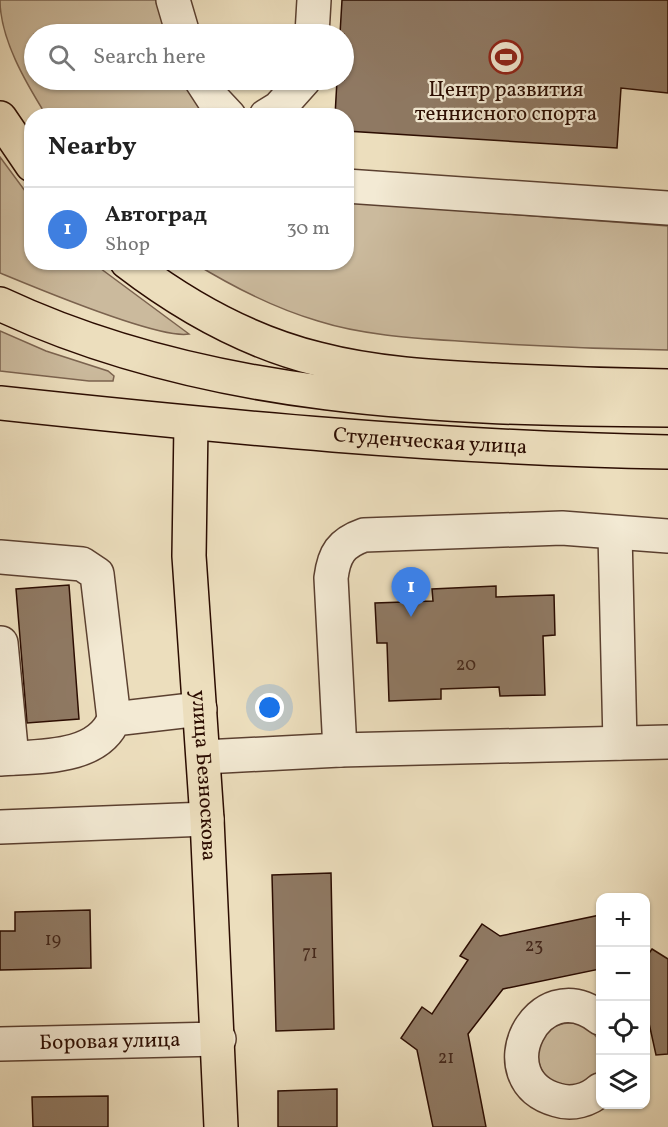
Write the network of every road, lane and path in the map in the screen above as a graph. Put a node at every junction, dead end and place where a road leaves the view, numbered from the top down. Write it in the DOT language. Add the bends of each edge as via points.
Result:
graph roads {
  1 [pos="173,0"];
  2 [pos="315,0"];
  3 [pos="180,24"];
  4 [pos="313,24"];
  5 [pos="295,90"];
  6 [pos="308,90"];
  7 [pos="279,108"];
  8 [pos="306,108"];
  9 [pos="0,118"];
  10 [pos="24,153"];
  11 [pos="354,187"];
  12 [pos="668,208"];
  13 [pos="138,270"];
  14 [pos="0,304"];
  15 [pos="668,386"];
  16 [pos="0,403"];
  17 [pos="668,410"];
  18 [pos="191,424"];
  19 [pos="668,452"];
  20 [pos="615,534"];
  21 [pos="668,536"];
  22 [pos="0,557"];
  23 [pos="1,642"];
  24 [pos="200,709"];
  25 [pos="114,719"];
  26 [pos="668,742"];
  27 [pos="620,743"];
  28 [pos="340,750"];
  29 [pos="204,757"];
  30 [pos="6,758"];
  31 [pos="207,819"];
  32 [pos="0,826"];
  33 [pos="596,1016"];
  34 [pos="219,1039"];
  35 [pos="0,1044"];
  36 [pos="587,1106"];
  37 [pos="221,1127"];
  1 -- 3 [label="street"];
  2 -- 4 [label="street"];
  5 -- 7 [label="street"];
  6 -- 8 [label="street"];
  9 -- 10 [label="main road"];
  11 -- 12 [label="street"];
  13 -- 15 [label="main road" via="217,320 317,359 444,377"];
  14 -- 17 [label="main road, Студенческая улица" via="100,345 200,372 290,387 455,404 555,410"];
  16 -- 18 [label="main road, Студенческая улица"];
  18 -- 19 [label="main road, Студенческая улица" via="451,445"];
  18 -- 24 [label="main road, улица Безноскова" via="188,515"];
  20 -- 21 [label="street"];
  20 -- 27 [label="street"];
  20 -- 28 [label="street" via="542,528 364,535 339,548 331,578"];
  22 -- 25 [label="street" via="82,564 97,574"];
  23 -- 30 [label="street"];
  24 -- 25 [label="street"];
  24 -- 29 [label="main road, улица Безноскова"];
  25 -- 30 [label="street" via="104,738 89,747"];
  26 -- 27 [label="street"];
  27 -- 28 [label="street"];
  28 -- 29 [label="street"];
  29 -- 31 [label="main road, улица Безноскова"];
  31 -- 32 [label="street"];
  31 -- 34 [label="main road, улица Безноскова"];
  33 -- 36 [label="street" via="578,1007 555,1008 535,1021 523,1041 523,1065 533,1086 553,1099"];
  34 -- 35 [label="street, Боровая улица"];
  34 -- 37 [label="main road, улица Безноскова"];
}
